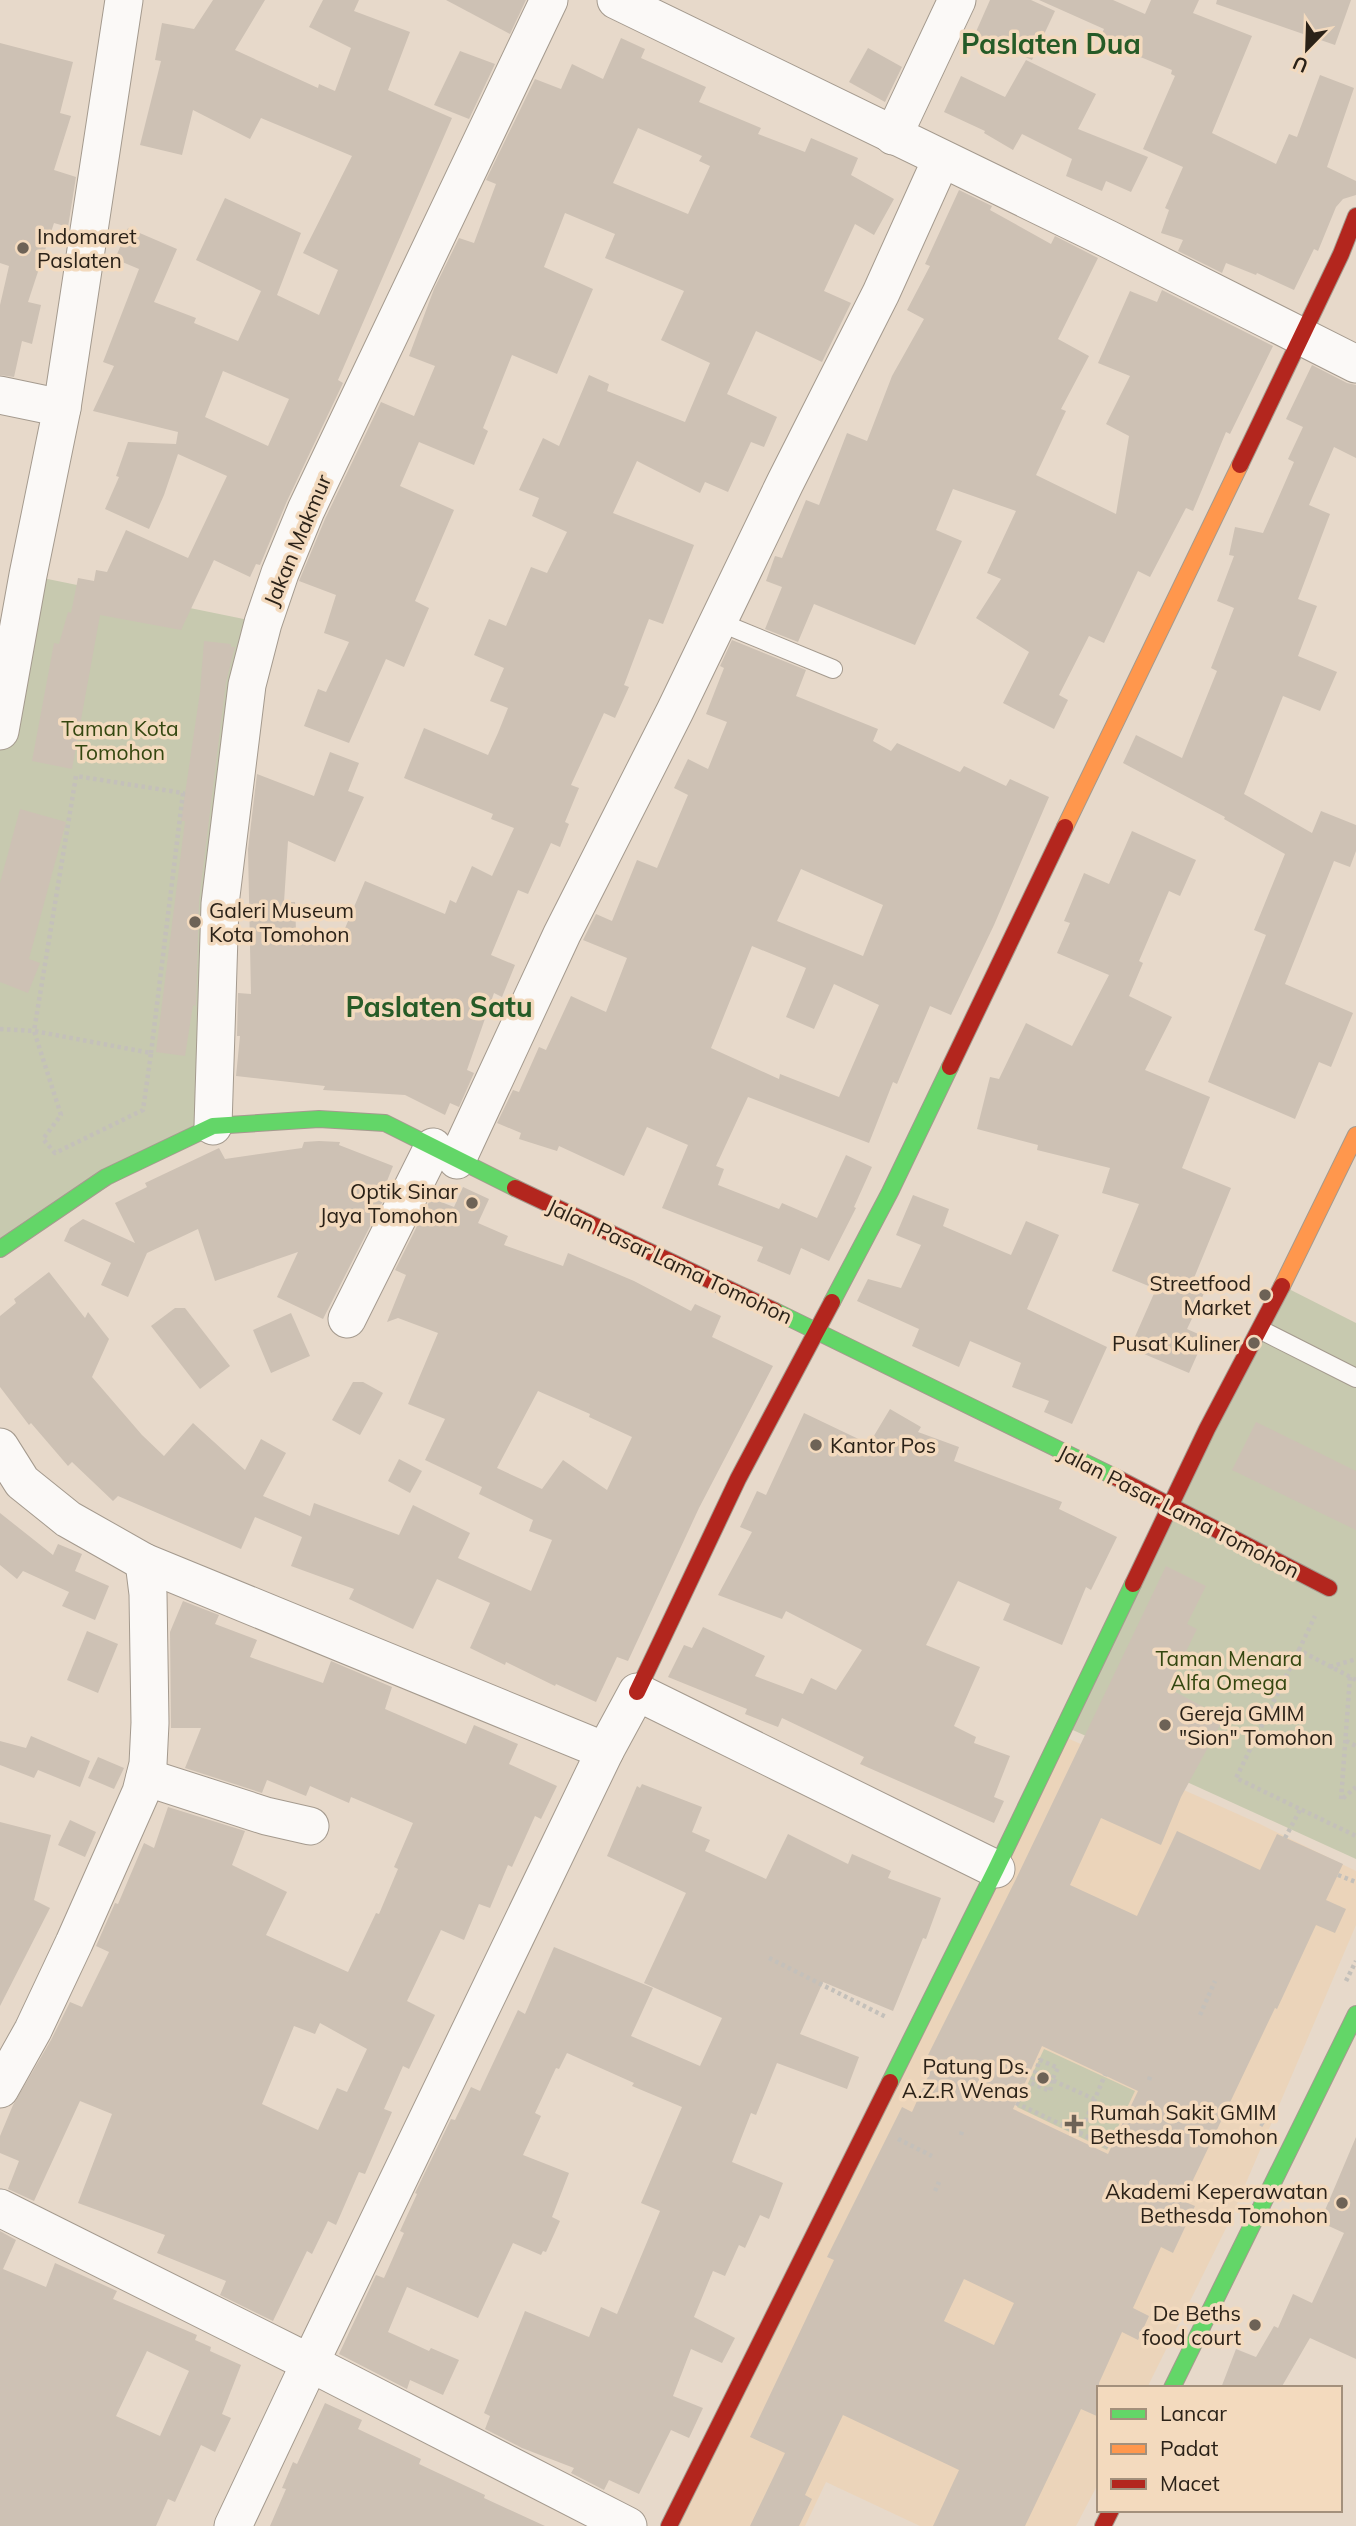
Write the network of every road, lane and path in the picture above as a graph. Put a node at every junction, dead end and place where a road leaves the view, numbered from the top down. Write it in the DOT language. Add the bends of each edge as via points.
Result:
graph roads {
  1 [pos="124,0"];
  2 [pos="549,0"];
  3 [pos="615,0"];
  4 [pos="957,0"];
  5 [pos="893,136"];
  6 [pos="941,159"];
  7 [pos="1356,216"];
  8 [pos="1301,337"];
  9 [pos="1356,364"];
  10 [pos="0,395"];
  11 [pos="62,408"];
  12 [pos="719,622"];
  13 [pos="6,661"];
  14 [pos="832,669"];
  15 [pos="0,731"];
  16 [pos="0,1029"];
  17 [pos="34,1031"];
  18 [pos="151,1053"];
  19 [pos="213,1126"];
  20 [pos="1356,1135"];
  21 [pos="445,1154"];
  22 [pos="0,1249"];
  23 [pos="347,1318"];
  24 [pos="815,1330"];
  25 [pos="1261,1330"];
  26 [pos="1356,1378"];
  27 [pos="0,1447"];
  28 [pos="1171,1504"];
  29 [pos="144,1562"];
  30 [pos="1329,1588"];
  31 [pos="1356,1659"];
  32 [pos="1330,1667"];
  33 [pos="1350,1677"];
  34 [pos="1356,1680"];
  35 [pos="637,1692"];
  36 [pos="1346,1741"];
  37 [pos="1356,1746"];
  38 [pos="605,1751"];
  39 [pos="145,1777"];
  40 [pos="1356,1787"];
  41 [pos="1300,1810"];
  42 [pos="310,1826"];
  43 [pos="1356,1836"];
  44 [pos="1285,1838"];
  45 [pos="996,1869"];
  46 [pos="1338,1875"];
  47 [pos="1356,1882"];
  48 [pos="769,1958"];
  49 [pos="1215,1981"];
  50 [pos="1356,2014"];
  51 [pos="1200,2015"];
  52 [pos="915,2032"];
  53 [pos="1105,2075"];
  54 [pos="1052,2080"];
  55 [pos="0,2089"];
  56 [pos="1094,2099"];
  57 [pos="1016,2103"];
  58 [pos="1080,2134"];
  59 [pos="1111,2148"];
  60 [pos="939,2182"];
  61 [pos="936,2191"];
  62 [pos="0,2208"];
  63 [pos="310,2363"];
  64 [pos="1173,2386"];
  65 [pos="233,2526"];
  66 [pos="628,2526"];
  67 [pos="669,2526"];
  1 -- 11 [label="street"];
  2 -- 19 [label="street, Jakan Makmur" via="306,510 263,622 247,685 220,904"];
  3 -- 5 [label="street"];
  4 -- 5 [label="street"];
  5 -- 6 [label="street"];
  6 -- 8 [label="street"];
  6 -- 12 [label="street" via="881,293"];
  7 -- 8 [label="main road"];
  8 -- 9 [label="street"];
  8 -- 24 [label="main road" via="890,1192"];
  10 -- 11 [label="street"];
  11 -- 13 [label="street"];
  12 -- 14 [label="lane"];
  12 -- 21 [label="street"];
  13 -- 15 [label="street"];
  16 -- 17 [label="path"];
  17 -- 18 [label="path"];
  17 -- 18 [label="path" via="61,1115 43,1139 55,1153 143,1110"];
  17 -- 18 [label="path" via="76,776 183,793"];
  19 -- 21 [label="main road, Jalan Pasar Lama Tomohon" via="319,1119 385,1123"];
  19 -- 22 [label="main road, Jalan Pasar Lama Tomohon" via="106,1177"];
  20 -- 25 [label="main road"];
  21 -- 23 [label="street"];
  21 -- 24 [label="main road, Jalan Pasar Lama Tomohon"];
  24 -- 28 [label="main road, Jalan Pasar Lama Tomohon"];
  24 -- 35 [label="main road"];
  25 -- 26 [label="lane"];
  25 -- 28 [label="main road"];
  27 -- 29 [label="street" via="22,1482 68,1519"];
  28 -- 30 [label="main road, Jalan Pasar Lama Tomohon"];
  28 -- 45 [label="main road"];
  29 -- 38 [label="street"];
  29 -- 39 [label="street" via="150,1723"];
  31 -- 32 [label="path"];
  32 -- 33 [label="path"];
  32 -- 41 [label="path" via="1298,1650 1236,1778"];
  33 -- 34 [label="path"];
  33 -- 36 [label="path"];
  35 -- 38 [label="street"];
  35 -- 45 [label="street"];
  36 -- 37 [label="path"];
  36 -- 40 [label="path" via="1341,1800"];
  38 -- 63 [label="street"];
  39 -- 42 [label="street"];
  39 -- 55 [label="street" via="74,1943"];
  41 -- 43 [label="path"];
  41 -- 44 [label="path"];
  45 -- 52 [label="main road"];
  46 -- 47 [label="path"];
  48 -- 52 [label="path"];
  49 -- 51 [label="path"];
  50 -- 64 [label="main road"];
  52 -- 67 [label="main road"];
  53 -- 56 [label="path"];
  54 -- 54 [label="path" via="1058,2068 1040,2060 1031,2083 1049,2091"];
  54 -- 56 [label="path"];
  56 -- 58 [label="path"];
  57 -- 58 [label="path"];
  58 -- 59 [label="path"];
  60 -- 61 [label="path"];
  62 -- 63 [label="street"];
  63 -- 65 [label="street"];
  63 -- 66 [label="street"];
}
